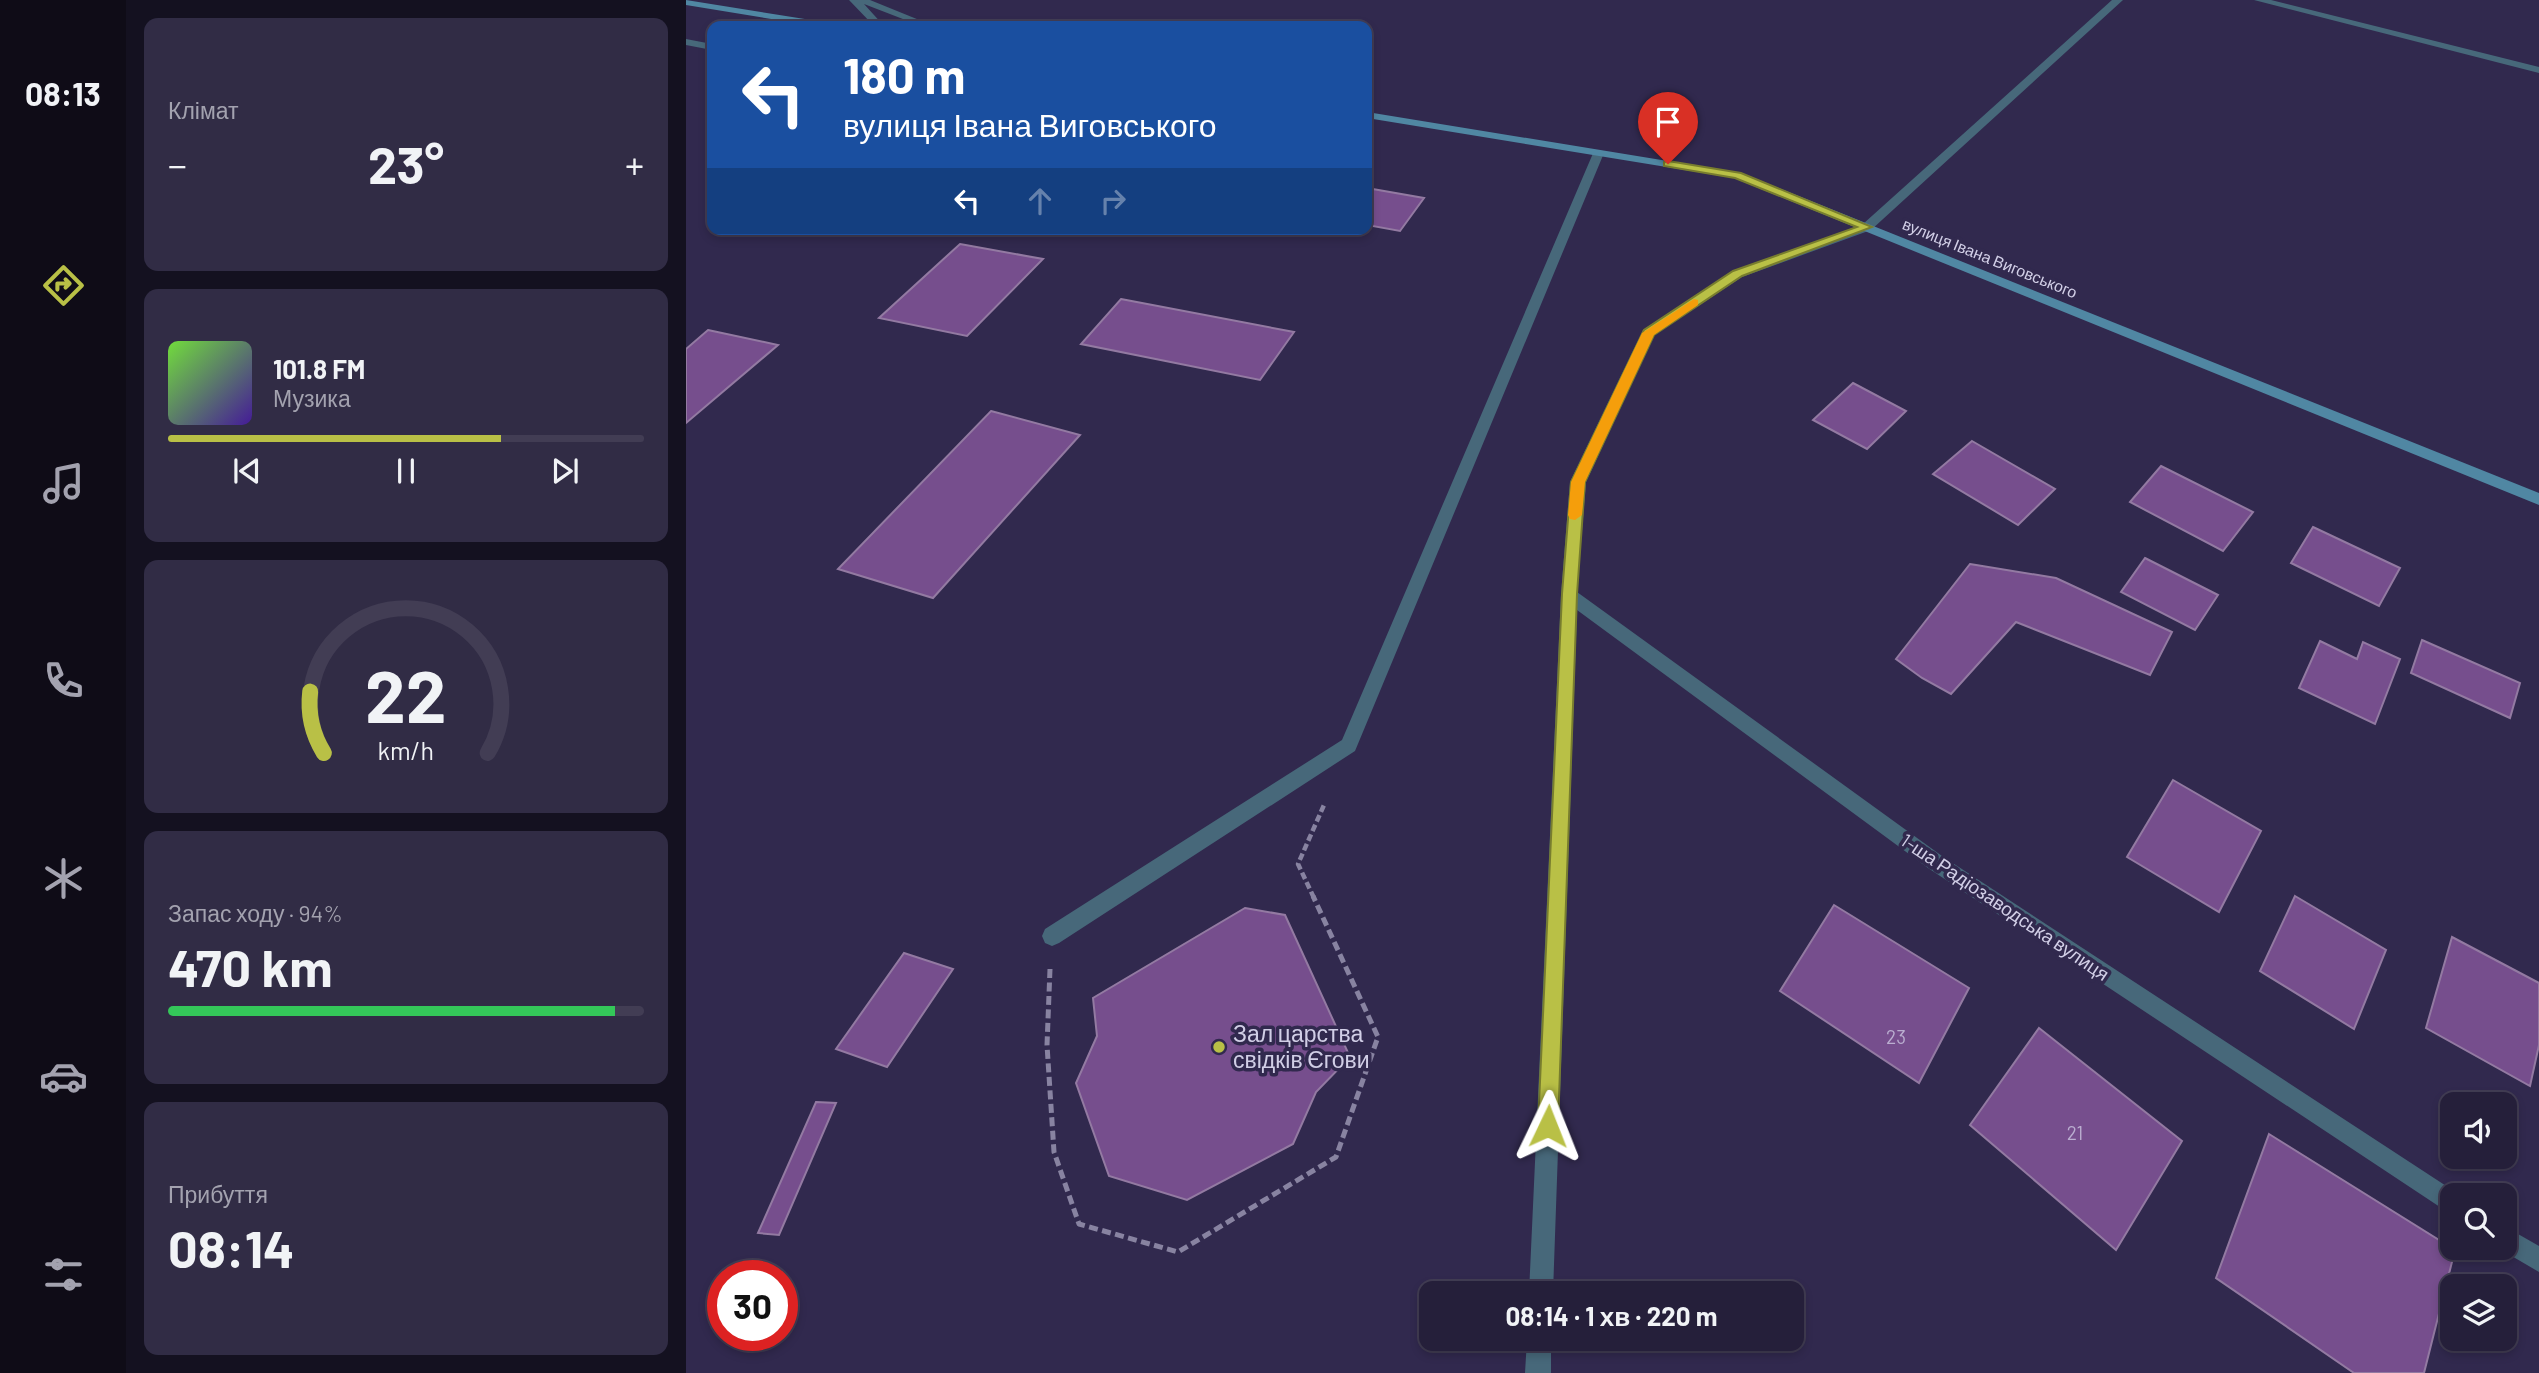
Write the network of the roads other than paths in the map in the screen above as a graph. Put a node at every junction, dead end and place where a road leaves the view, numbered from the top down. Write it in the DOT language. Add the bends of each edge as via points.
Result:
graph roads {
  1 [pos="854,0"];
  2 [pos="861,0"];
  3 [pos="2118,0"];
  4 [pos="2259,0"];
  5 [pos="686,2"];
  6 [pos="800,21"];
  7 [pos="874,21"];
  8 [pos="916,21"];
  9 [pos="687,44"];
  10 [pos="707,46"];
  11 [pos="2539,70"];
  12 [pos="1372,116"];
  13 [pos="1598,153"];
  14 [pos="1867,227"];
  15 [pos="2539,499"];
  16 [pos="1569,594"];
  17 [pos="1052,936"];
  18 [pos="2440,1195"];
  19 [pos="2517,1247"];
  20 [pos="2539,1261"];
  21 [pos="1541,1281"];
  22 [pos="1539,1351"];
  23 [pos="1538,1373"];
  1 -- 7 [label="street"];
  2 -- 8 [label="street"];
  3 -- 14 [label="street"];
  4 -- 11 [label="street"];
  5 -- 6 [label="street"];
  9 -- 10 [label="street"];
  12 -- 13 [label="street, вулиця Івана Виговського"];
  13 -- 14 [label="street, вулиця Івана Виговського" via="1737,175"];
  13 -- 17 [label="street" via="1349,744"];
  14 -- 15 [label="street, вулиця Івана Виговського"];
  14 -- 16 [label="street" via="1737,274 1648,333 1578,482"];
  16 -- 18 [label="street, 1-ша Радіозаводська вулиця" via="1935,862"];
  16 -- 21 [label="street"];
  19 -- 20 [label="street"];
  22 -- 23 [label="street"];
}
